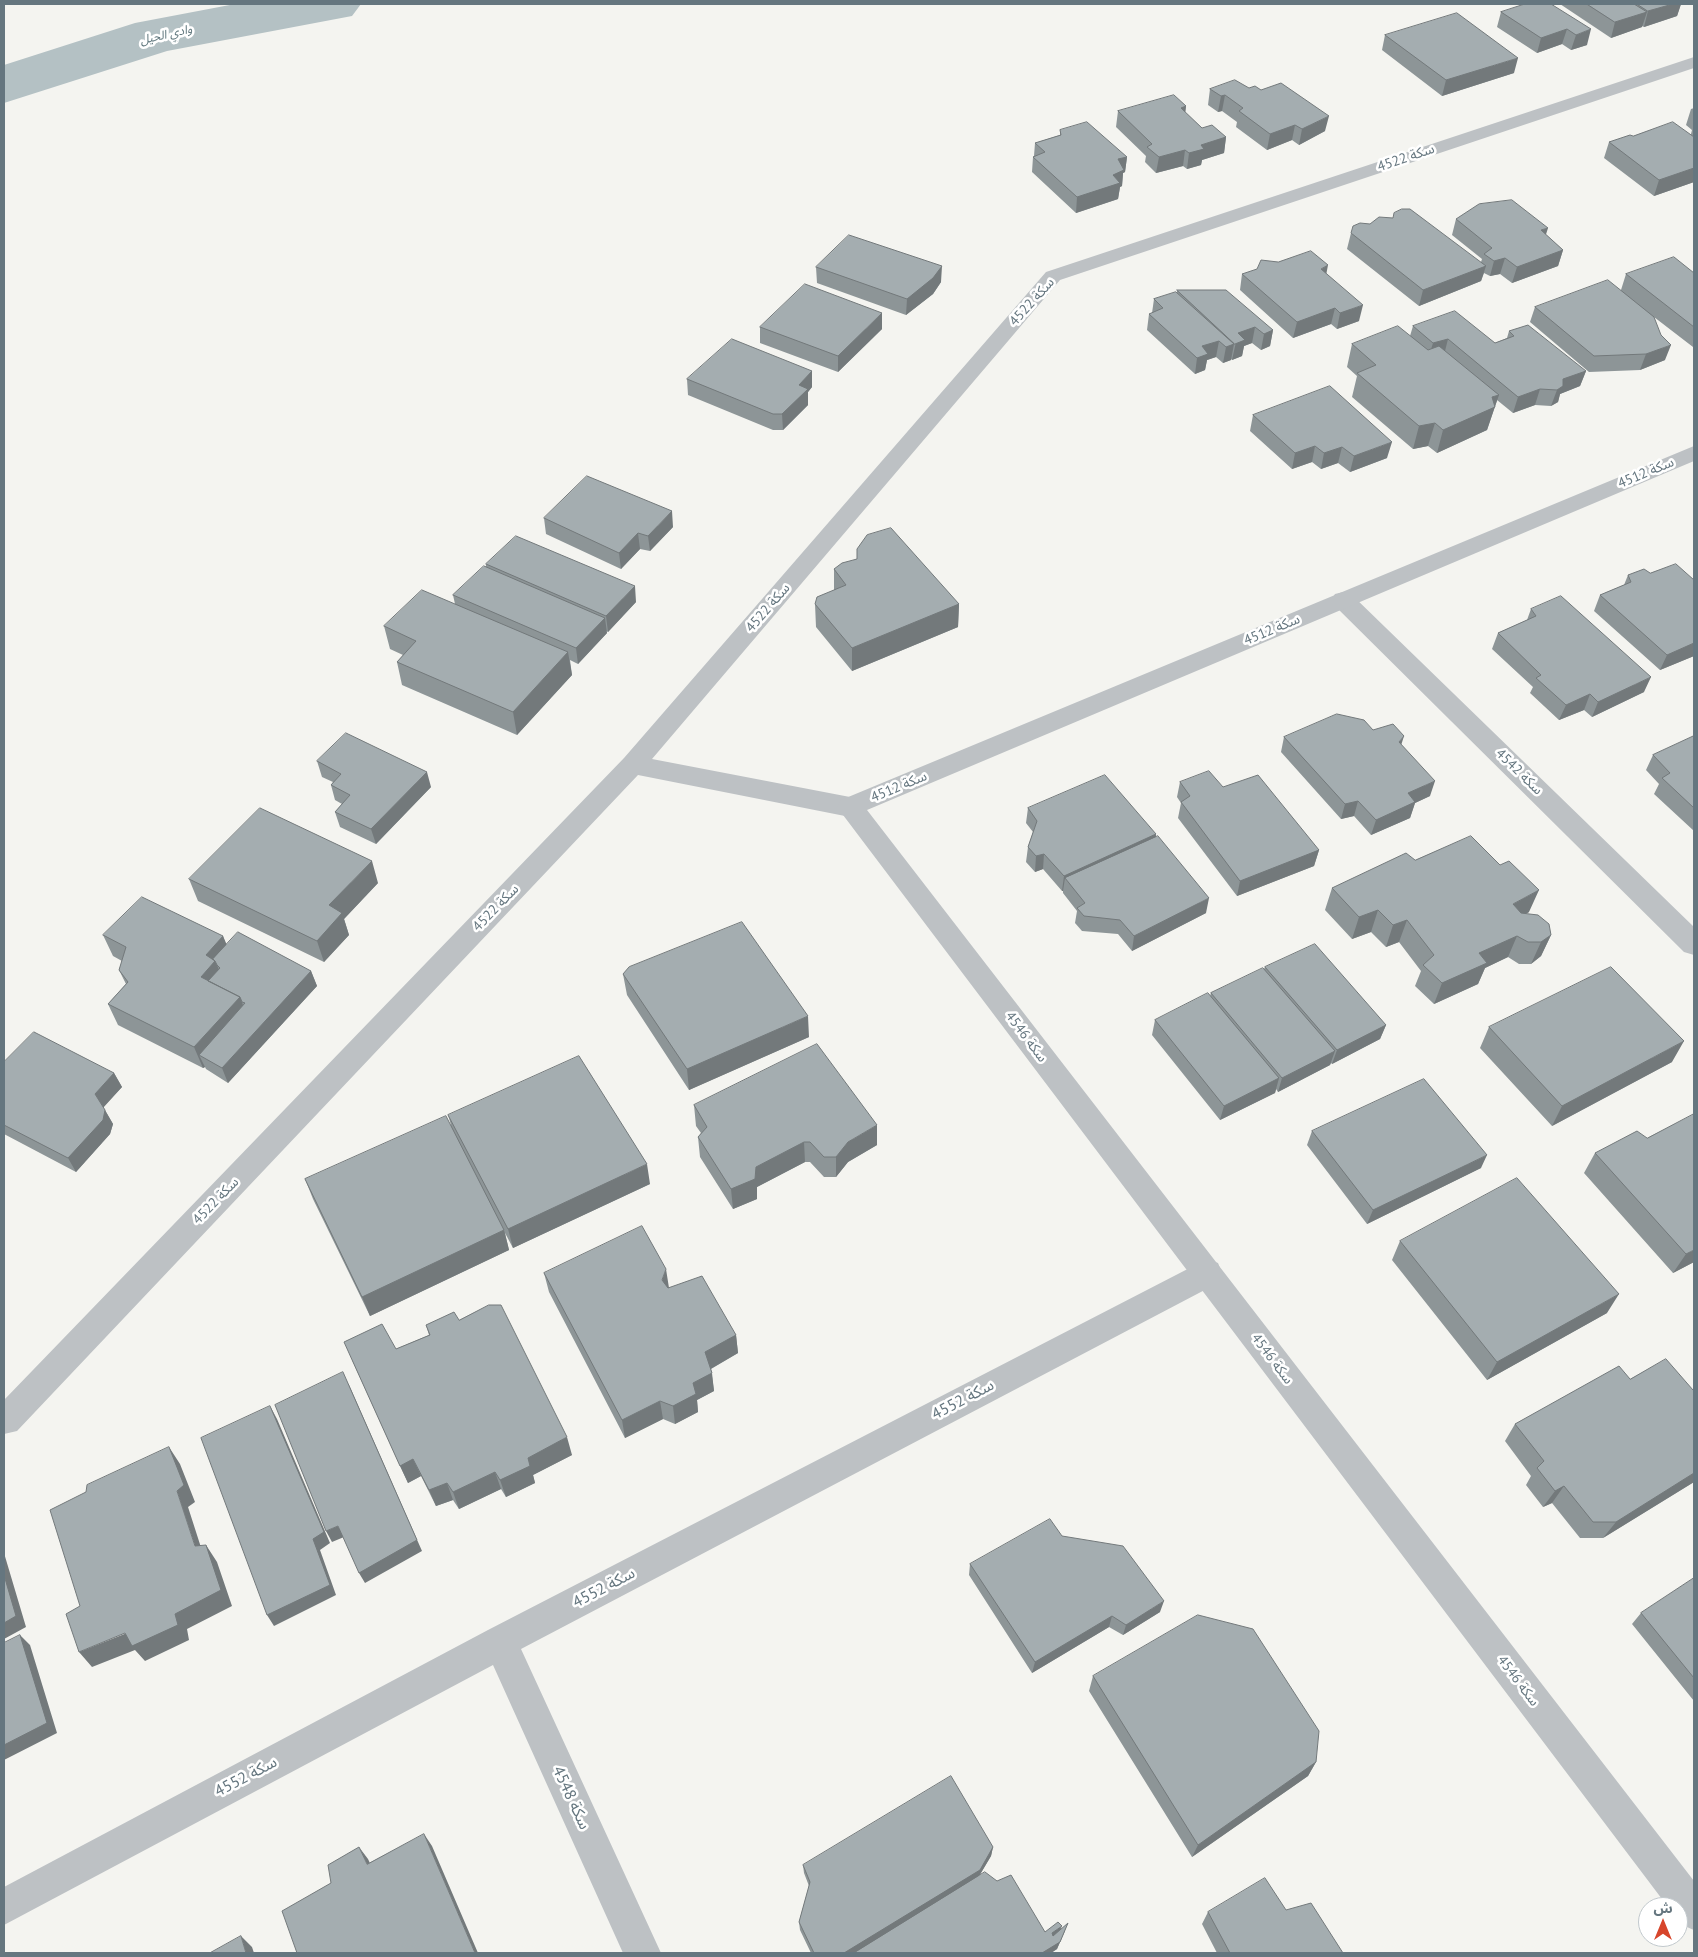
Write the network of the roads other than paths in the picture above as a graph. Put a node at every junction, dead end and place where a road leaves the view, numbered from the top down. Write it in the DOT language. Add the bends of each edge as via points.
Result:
graph roads {
  1 [pos="1694,62"];
  2 [pos="1694,453"];
  3 [pos="1343,600"];
  4 [pos="633,765"];
  5 [pos="850,807"];
  6 [pos="1694,944"];
  7 [pos="1206,1273"];
  8 [pos="6,1420"];
  9 [pos="500,1642"];
  10 [pos="4,1907"];
  11 [pos="1694,1911"];
  12 [pos="642,1953"];
  1 -- 4 [label="street, سكة 4522" via="1053,276"];
  2 -- 3 [label="street, سكة 4512"];
  3 -- 5 [label="street, سكة 4512"];
  3 -- 6 [label="street, سكة 4542"];
  4 -- 5 [label="street"];
  4 -- 8 [label="street, سكة 4522"];
  5 -- 7 [label="street, سكة 4546"];
  7 -- 9 [label="street, سكة 4552"];
  7 -- 11 [label="street, سكة 4546"];
  9 -- 10 [label="street, سكة 4552"];
  9 -- 12 [label="street, سكة 4548"];
}
